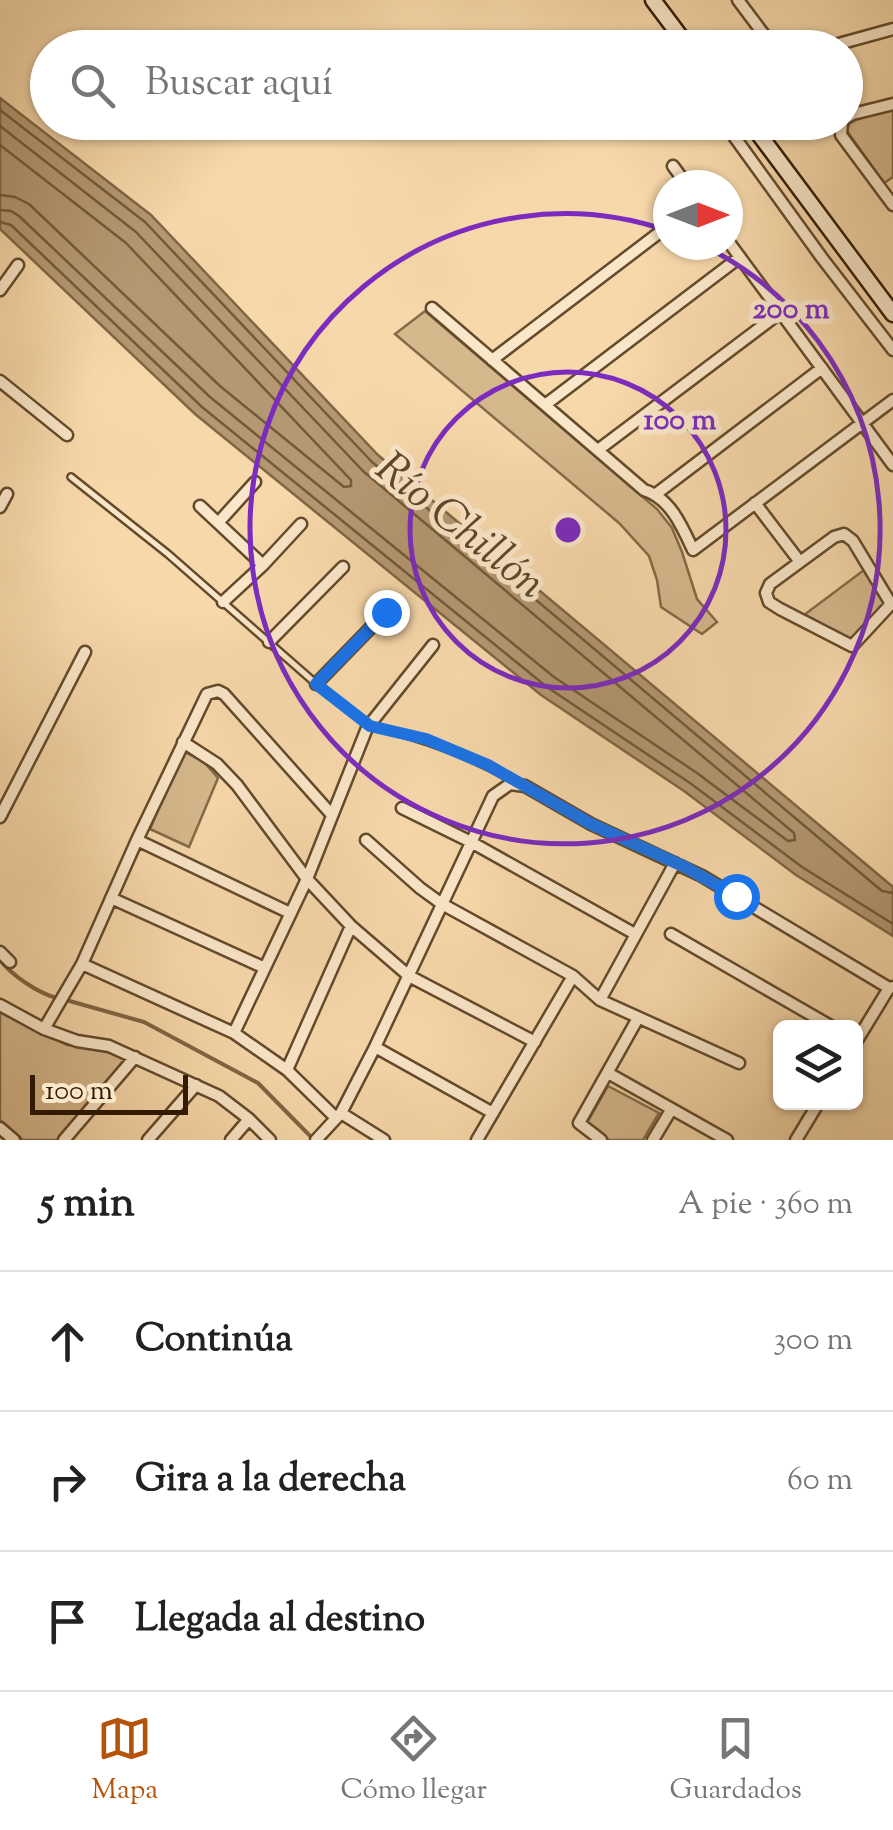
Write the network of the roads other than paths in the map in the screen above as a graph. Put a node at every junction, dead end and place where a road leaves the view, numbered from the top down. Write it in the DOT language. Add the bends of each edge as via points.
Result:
graph roads {
  1 [pos="654,0"];
  2 [pos="753,0"];
  3 [pos="739,2"];
  4 [pos="893,29"];
  5 [pos="676,30"];
  6 [pos="760,30"];
  7 [pos="863,37"];
  8 [pos="893,104"];
  9 [pos="863,112"];
  10 [pos="737,140"];
  11 [pos="763,140"];
  12 [pos="845,140"];
  13 [pos="673,166"];
  14 [pos="676,170"];
  15 [pos="893,205"];
  16 [pos="653,237"];
  17 [pos="737,260"];
  18 [pos="741,260"];
  19 [pos="18,266"];
  20 [pos="0,290"];
  21 [pos="432,308"];
  22 [pos="780,312"];
  23 [pos="893,314"];
  24 [pos="893,350"];
  25 [pos="492,360"];
  26 [pos="822,368"];
  27 [pos="0,382"];
  28 [pos="893,400"];
  29 [pos="545,405"];
  30 [pos="862,423"];
  31 [pos="67,435"];
  32 [pos="598,450"];
  33 [pos="893,465"];
  34 [pos="71,477"];
  35 [pos="255,482"];
  36 [pos="7,494"];
  37 [pos="656,494"];
  38 [pos="756,503"];
  39 [pos="200,506"];
  40 [pos="0,507"];
  41 [pos="218,523"];
  42 [pos="301,524"];
  43 [pos="800,562"];
  44 [pos="263,565"];
  45 [pos="343,567"];
  46 [pos="224,602"];
  47 [pos="386,612"];
  48 [pos="269,642"];
  49 [pos="433,646"];
  50 [pos="85,652"];
  51 [pos="316,684"];
  52 [pos="370,726"];
  53 [pos="183,742"];
  54 [pos="520,784"];
  55 [pos="402,808"];
  56 [pos="332,815"];
  57 [pos="0,818"];
  58 [pos="138,840"];
  59 [pos="366,840"];
  60 [pos="472,842"];
  61 [pos="674,862"];
  62 [pos="307,879"];
  63 [pos="111,898"];
  64 [pos="442,904"];
  65 [pos="290,913"];
  66 [pos="351,926"];
  67 [pos="635,934"];
  68 [pos="672,934"];
  69 [pos="0,952"];
  70 [pos="10,962"];
  71 [pos="82,964"];
  72 [pos="265,968"];
  73 [pos="409,976"];
  74 [pos="572,976"];
  75 [pos="891,987"];
  76 [pos="600,1000"];
  77 [pos="0,1005"];
  78 [pos="638,1018"];
  79 [pos="820,1020"];
  80 [pos="44,1029"];
  81 [pos="863,1030"];
  82 [pos="234,1033"];
  83 [pos="535,1042"];
  84 [pos="375,1047"];
  85 [pos="135,1057"];
  86 [pos="739,1063"];
  87 [pos="287,1070"];
  88 [pos="608,1072"];
  89 [pos="196,1085"];
  90 [pos="671,1110"];
  91 [pos="814,1110"];
  92 [pos="494,1113"];
  93 [pos="338,1115"];
  94 [pos="249,1119"];
  95 [pos="0,1128"];
  96 [pos="14,1140"];
  97 [pos="64,1140"];
  98 [pos="148,1140"];
  99 [pos="230,1140"];
  100 [pos="270,1140"];
  101 [pos="316,1140"];
  102 [pos="384,1140"];
  103 [pos="477,1140"];
  104 [pos="601,1140"];
  105 [pos="653,1140"];
  106 [pos="726,1140"];
  107 [pos="796,1140"];
  1 -- 5 [label="street"];
  2 -- 3 [label="street"];
  3 -- 6 [label="street"];
  4 -- 7 [label="street"];
  8 -- 9 [label="street"];
  10 -- 24 [label="street"];
  11 -- 23 [label="street"];
  12 -- 15 [label="street"];
  13 -- 14 [label="street"];
  16 -- 25 [label="street"];
  17 -- 29 [label="street"];
  18 -- 22 [label="street"];
  19 -- 20 [label="street"];
  21 -- 25 [label="street"];
  22 -- 26 [label="street"];
  22 -- 32 [label="street"];
  25 -- 29 [label="street"];
  26 -- 30 [label="street"];
  26 -- 37 [label="street"];
  27 -- 31 [label="street"];
  28 -- 30 [label="street"];
  29 -- 32 [label="street"];
  30 -- 33 [label="street"];
  30 -- 38 [label="street"];
  32 -- 37 [label="street"];
  34 -- 46 [label="lane"];
  35 -- 41 [label="street"];
  36 -- 40 [label="street"];
  37 -- 38 [label="street" via="693,550"];
  38 -- 43 [label="street"];
  39 -- 41 [label="street"];
  41 -- 44 [label="street"];
  42 -- 44 [label="street"];
  43 -- 43 [label="street" via="770,584 766,598 850,645 890,606 844,534"];
  44 -- 46 [label="street"];
  45 -- 48 [label="street"];
  46 -- 48 [label="lane"];
  47 -- 51 [label="street"];
  48 -- 51 [label="lane"];
  49 -- 52 [label="street"];
  50 -- 57 [label="street"];
  51 -- 52 [label="lane"];
  52 -- 54 [label="lane" via="452,749"];
  52 -- 56 [label="street"];
  53 -- 56 [label="street" via="207,694 224,694"];
  53 -- 58 [label="street"];
  53 -- 62 [label="street" via="237,784"];
  54 -- 60 [label="street" via="493,796"];
  54 -- 61 [label="street"];
  55 -- 60 [label="street"];
  56 -- 62 [label="street"];
  58 -- 63 [label="street"];
  58 -- 65 [label="street"];
  59 -- 64 [label="street"];
  60 -- 64 [label="street"];
  60 -- 67 [label="street"];
  61 -- 67 [label="street"];
  61 -- 75 [label="street"];
  62 -- 65 [label="street"];
  62 -- 66 [label="street"];
  63 -- 71 [label="street"];
  63 -- 72 [label="street"];
  64 -- 73 [label="street"];
  64 -- 74 [label="street"];
  65 -- 72 [label="street"];
  66 -- 73 [label="street"];
  66 -- 87 [label="street"];
  67 -- 76 [label="street"];
  68 -- 79 [label="street"];
  69 -- 70 [label="street"];
  71 -- 80 [label="street"];
  71 -- 82 [label="street"];
  72 -- 82 [label="street"];
  73 -- 83 [label="street"];
  73 -- 84 [label="street"];
  74 -- 76 [label="street"];
  74 -- 83 [label="street"];
  75 -- 81 [label="street"];
  76 -- 78 [label="street"];
  77 -- 80 [label="street"];
  78 -- 86 [label="street"];
  78 -- 88 [label="street"];
  80 -- 85 [label="street"];
  82 -- 87 [label="street"];
  83 -- 92 [label="street"];
  84 -- 92 [label="street"];
  84 -- 93 [label="street"];
  85 -- 89 [label="street"];
  85 -- 97 [label="street"];
  87 -- 93 [label="street"];
  88 -- 90 [label="street"];
  88 -- 104 [label="street" via="579,1123"];
  89 -- 94 [label="street"];
  89 -- 98 [label="street"];
  90 -- 105 [label="street"];
  90 -- 106 [label="street"];
  91 -- 107 [label="street"];
  92 -- 103 [label="street"];
  93 -- 101 [label="street"];
  93 -- 102 [label="street"];
  94 -- 99 [label="street"];
  94 -- 100 [label="street"];
  95 -- 96 [label="street"];
}
